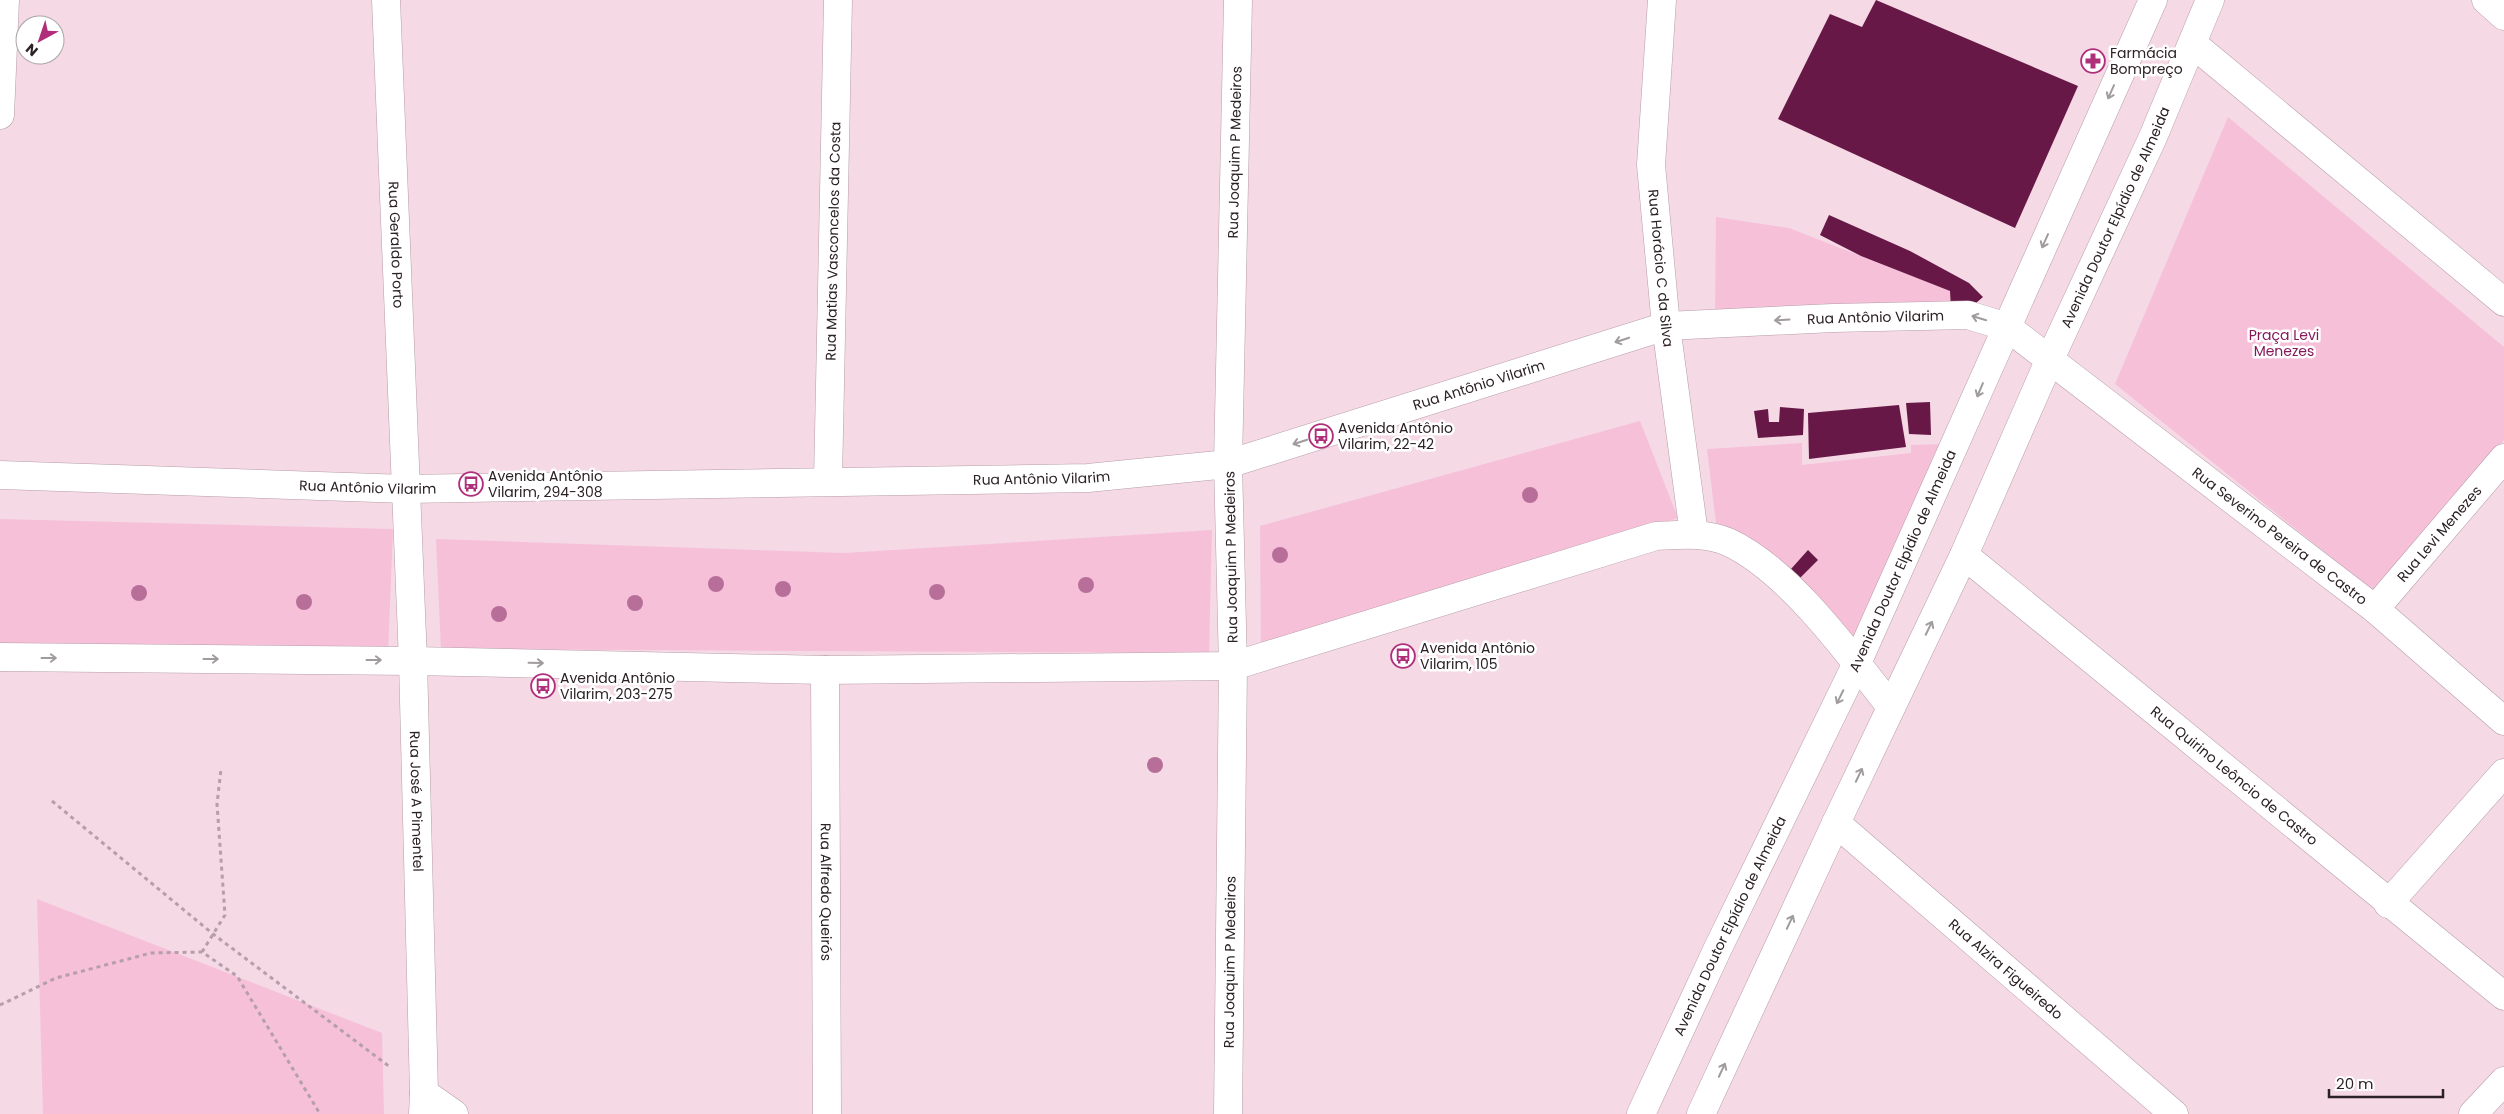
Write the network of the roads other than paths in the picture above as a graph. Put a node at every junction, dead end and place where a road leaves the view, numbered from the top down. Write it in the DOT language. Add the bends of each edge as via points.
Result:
graph roads {
  1 [pos="5,0"];
  2 [pos="386,0"];
  3 [pos="838,0"];
  4 [pos="1238,0"];
  5 [pos="1662,0"];
  6 [pos="2152,0"];
  7 [pos="2210,0"];
  8 [pos="2486,0"];
  9 [pos="2504,16"];
  10 [pos="2193,44"];
  11 [pos="0,115"];
  12 [pos="2504,302"];
  13 [pos="1666,326"];
  14 [pos="2007,327"];
  15 [pos="2050,359"];
  16 [pos="2504,458"];
  17 [pos="1228,464"];
  18 [pos="0,475"];
  19 [pos="828,481"];
  20 [pos="406,489"];
  21 [pos="1694,534"];
  22 [pos="1964,556"];
  23 [pos="2375,609"];
  24 [pos="0,657"];
  25 [pos="413,661"];
  26 [pos="1857,663"];
  27 [pos="1234,666"];
  28 [pos="825,670"];
  29 [pos="1891,707"];
  30 [pos="2504,721"];
  31 [pos="2504,773"];
  32 [pos="1836,823"];
  33 [pos="2388,904"];
  34 [pos="2504,996"];
  35 [pos="2504,1081"];
  36 [pos="424,1103"];
  37 [pos="454,1114"];
  38 [pos="827,1114"];
  39 [pos="1228,1114"];
  40 [pos="1641,1114"];
  41 [pos="1701,1114"];
  42 [pos="2174,1114"];
  43 [pos="2473,1114"];
  1 -- 11 [label="street"];
  2 -- 20 [label="street, Rua Geraldo Porto"];
  3 -- 19 [label="street, Rua Matias Vasconcelos da Costa"];
  4 -- 17 [label="street, Rua Joaquim P Medeiros"];
  5 -- 13 [label="street, Rua Horácio C da Silva" via="1651,165"];
  6 -- 14 [label="street, Avenida Doutor Elpídio de Almeida, one-way"];
  7 -- 10 [label="street, Avenida Doutor Elpídio de Almeida"];
  8 -- 9 [label="street"];
  10 -- 12 [label="street"];
  10 -- 15 [label="street, Avenida Doutor Elpídio de Almeida"];
  14 -- 13 [label="street, Rua Antônio Vilarim, one-way" via="1968,315"];
  13 -- 17 [label="street, Rua Antônio Vilarim, one-way"];
  13 -- 21 [label="street, Rua Horácio C da Silva"];
  14 -- 15 [label="street, Rua Antônio Vilarim"];
  14 -- 26 [label="street, Avenida Doutor Elpídio de Almeida, one-way"];
  15 -- 22 [label="street, Avenida Doutor Elpídio de Almeida"];
  15 -- 23 [label="street, Rua Severino Pereira de Castro"];
  16 -- 23 [label="street, Rua Levi Menezes"];
  17 -- 19 [label="street, Rua Antônio Vilarim" via="1088,478"];
  17 -- 27 [label="street, Rua Joaquim P Medeiros"];
  18 -- 20 [label="street, Rua Antônio Vilarim"];
  19 -- 20 [label="street, Rua Antônio Vilarim"];
  20 -- 25 [label="street, Rua José A Pimentel"];
  21 -- 26 [label="street" via="1727,542 1760,562 1804,601"];
  21 -- 27 [label="street" via="1656,536"];
  29 -- 22 [label="street, Avenida Doutor Elpídio de Almeida, one-way"];
  22 -- 33 [label="street, Rua Quirino Leôncio de Castro"];
  23 -- 30 [label="street, Rua Severino Pereira de Castro"];
  24 -- 25 [label="street, one-way"];
  25 -- 28 [label="street, one-way"];
  25 -- 36 [label="street, Rua José A Pimentel"];
  26 -- 29 [label="street"];
  26 -- 40 [label="street, Avenida Doutor Elpídio de Almeida, one-way"];
  27 -- 28 [label="street"];
  27 -- 39 [label="street, Rua Joaquim P Medeiros"];
  28 -- 38 [label="street, Rua Alfredo Queirós"];
  32 -- 29 [label="street, Avenida Doutor Elpídio de Almeida, one-way"];
  31 -- 33 [label="street"];
  41 -- 32 [label="street, Avenida Doutor Elpídio de Almeida, one-way"];
  32 -- 42 [label="street, Rua Alzira Figueiredo"];
  33 -- 34 [label="street, Rua Quirino Leôncio de Castro"];
  35 -- 43 [label="street"];
  36 -- 37 [label="street"];
}
